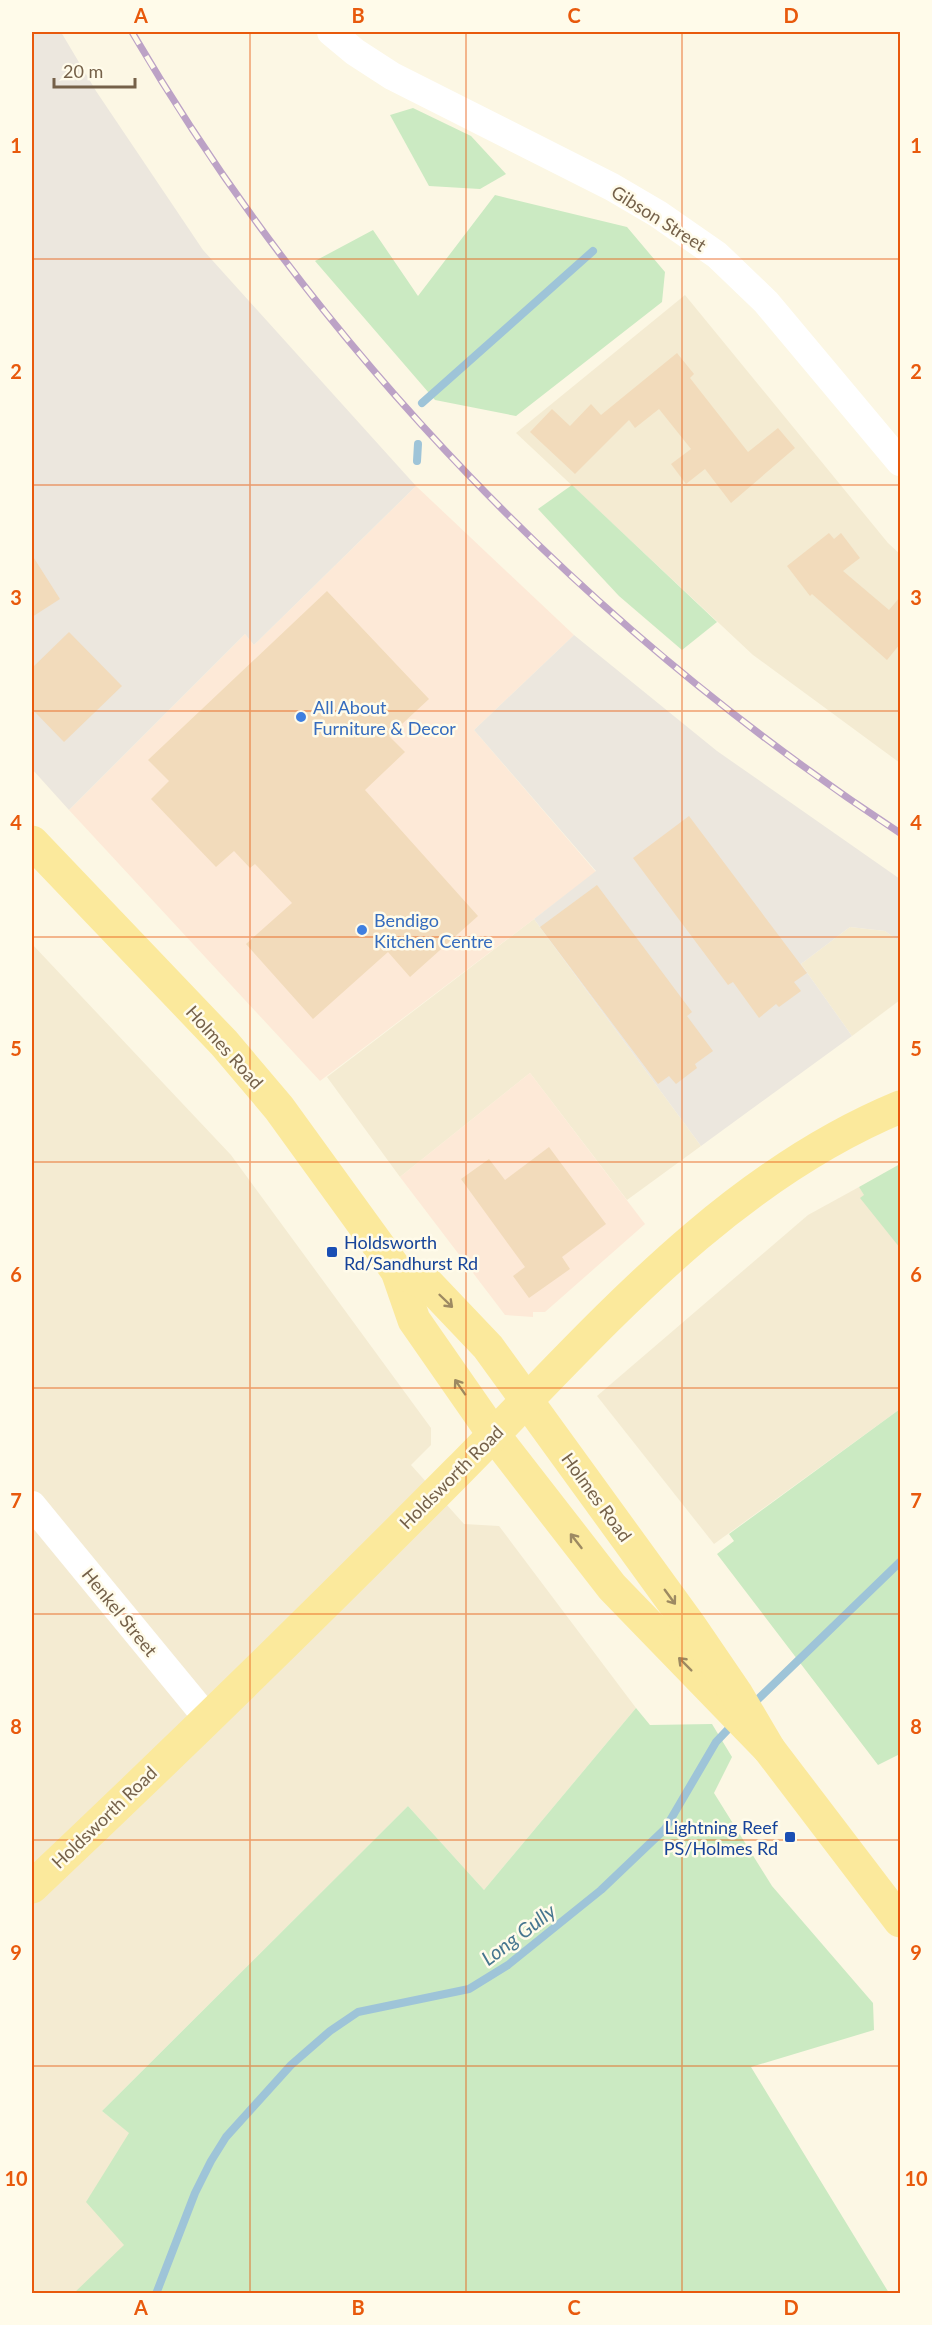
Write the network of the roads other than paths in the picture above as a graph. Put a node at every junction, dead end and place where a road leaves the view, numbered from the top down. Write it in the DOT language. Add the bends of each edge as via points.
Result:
graph roads {
  1 [pos="331,32"];
  2 [pos="900,462"];
  3 [pos="32,842"];
  4 [pos="900,1107"];
  5 [pos="397,1271"];
  6 [pos="527,1401"];
  7 [pos="494,1435"];
  8 [pos="32,1505"];
  9 [pos="208,1719"];
  10 [pos="746,1719"];
  11 [pos="32,1887"];
  12 [pos="900,1921"];
  1 -- 2 [label="street, Gibson Street" via="355,52 426,94 612,187 717,255 766,302"];
  3 -- 5 [label="main road, Holmes Road" via="243,1064"];
  4 -- 6 [label="main road, Holdsworth Road" via="836,1136 733,1204 651,1278"];
  5 -- 6 [label="main road, Holmes Road, one-way" via="429,1285 452,1307 488,1347"];
  7 -- 5 [label="main road, Holmes Road, one-way" via="414,1320"];
  6 -- 7 [label="main road, Holdsworth Road"];
  6 -- 10 [label="main road, Holmes Road, one-way"];
  7 -- 9 [label="main road, Holdsworth Road"];
  10 -- 7 [label="main road, Holmes Road, one-way" via="612,1587"];
  8 -- 9 [label="street, Henkel Street"];
  9 -- 11 [label="main road, Holdsworth Road"];
  10 -- 12 [label="main road, Holmes Road"];
}
